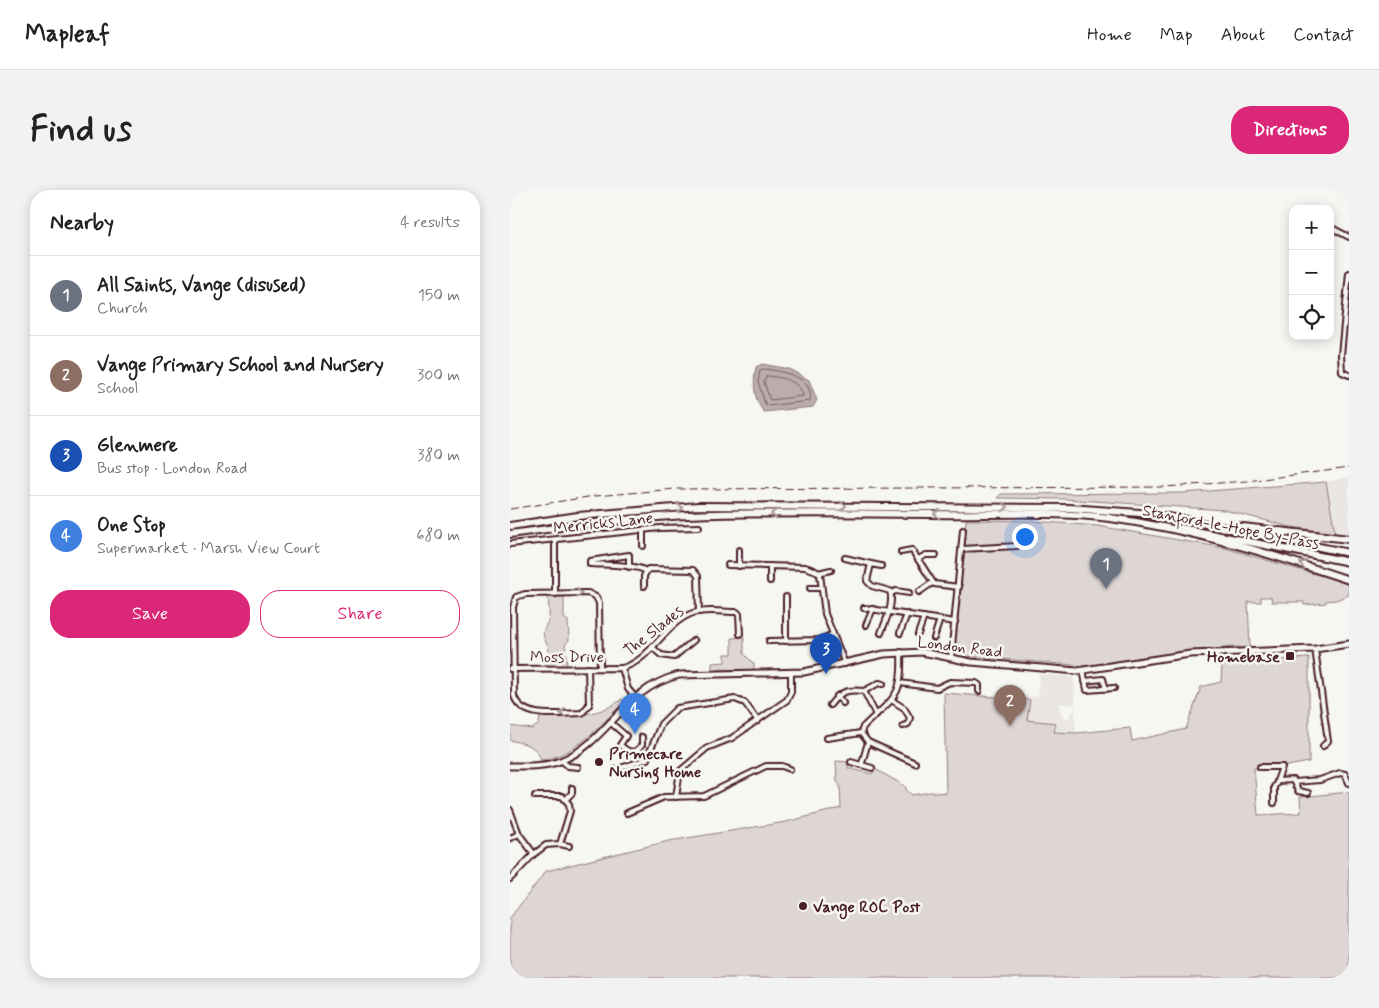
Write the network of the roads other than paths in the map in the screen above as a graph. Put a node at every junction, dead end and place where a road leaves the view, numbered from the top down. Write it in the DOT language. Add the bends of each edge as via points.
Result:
graph roads {
  1 [pos="1334,229"];
  2 [pos="1349,238"];
  3 [pos="1349,273"];
  4 [pos="1349,375"];
  5 [pos="1108,518"];
  6 [pos="1181,518"];
  7 [pos="510,526"];
  8 [pos="699,527"];
  9 [pos="643,530"];
  10 [pos="963,530"];
  11 [pos="510,534"];
  12 [pos="1349,539"];
  13 [pos="555,540"];
  14 [pos="510,544"];
  15 [pos="644,546"];
  16 [pos="1017,546"];
  17 [pos="962,549"];
  18 [pos="739,550"];
  19 [pos="901,552"];
  20 [pos="1349,553"];
  21 [pos="936,555"];
  22 [pos="845,558"];
  23 [pos="918,559"];
  24 [pos="1349,562"];
  25 [pos="871,564"];
  26 [pos="728,565"];
  27 [pos="739,566"];
  28 [pos="770,566"];
  29 [pos="881,566"];
  30 [pos="629,567"];
  31 [pos="831,570"];
  32 [pos="646,571"];
  33 [pos="818,573"];
  34 [pos="1349,580"];
  35 [pos="770,581"];
  36 [pos="932,583"];
  37 [pos="644,586"];
  38 [pos="959,587"];
  39 [pos="810,588"];
  40 [pos="821,588"];
  41 [pos="919,592"];
  42 [pos="891,593"];
  43 [pos="909,593"];
  44 [pos="555,594"];
  45 [pos="786,597"];
  46 [pos="864,608"];
  47 [pos="873,609"];
  48 [pos="889,611"];
  49 [pos="699,612"];
  50 [pos="907,614"];
  51 [pos="924,617"];
  52 [pos="940,619"];
  53 [pos="956,622"];
  54 [pos="866,625"];
  55 [pos="881,633"];
  56 [pos="900,633"];
  57 [pos="740,634"];
  58 [pos="833,634"];
  59 [pos="918,634"];
  60 [pos="934,638"];
  61 [pos="694,640"];
  62 [pos="769,641"];
  63 [pos="786,641"];
  64 [pos="1349,644"];
  65 [pos="652,648"];
  66 [pos="1315,649"];
  67 [pos="901,652"];
  68 [pos="951,657"];
  69 [pos="845,664"];
  70 [pos="588,668"];
  71 [pos="600,668"];
  72 [pos="622,668"];
  73 [pos="512,669"];
  74 [pos="1083,670"];
  75 [pos="791,672"];
  76 [pos="1085,681"];
  77 [pos="900,683"];
  78 [pos="883,684"];
  79 [pos="1114,688"];
  80 [pos="1106,689"];
  81 [pos="864,690"];
  82 [pos="979,691"];
  83 [pos="837,696"];
  84 [pos="635,697"];
  85 [pos="893,700"];
  86 [pos="843,704"];
  87 [pos="830,705"];
  88 [pos="876,715"];
  89 [pos="758,720"];
  90 [pos="610,722"];
  91 [pos="908,724"];
  92 [pos="903,726"];
  93 [pos="912,726"];
  94 [pos="861,733"];
  95 [pos="642,737"];
  96 [pos="827,738"];
  97 [pos="868,742"];
  98 [pos="1323,746"];
  99 [pos="562,761"];
  100 [pos="851,762"];
  101 [pos="915,763"];
  102 [pos="862,764"];
  103 [pos="510,766"];
  104 [pos="1260,766"];
  105 [pos="578,767"];
  106 [pos="872,768"];
  107 [pos="790,769"];
  108 [pos="615,770"];
  109 [pos="1278,781"];
  110 [pos="1294,782"];
  111 [pos="1349,783"];
  112 [pos="572,788"];
  113 [pos="1308,793"];
  114 [pos="535,796"];
  115 [pos="676,797"];
  116 [pos="566,799"];
  117 [pos="1274,803"];
  118 [pos="510,810"];
  119 [pos="627,813"];
  120 [pos="519,834"];
  121 [pos="510,838"];
  122 [pos="560,844"];
  123 [pos="569,846"];
  124 [pos="534,854"];
  125 [pos="510,879"];
  1 -- 2 [label="street"];
  3 -- 4 [label="street" via="1341,355 1342,372"];
  5 -- 11 [label="highway, one-way" via="835,513 686,515"];
  5 -- 24 [label="highway, Stanford-le-Hope By-Pass" via="1187,529"];
  34 -- 5 [label="highway, one-way" via="1278,556"];
  7 -- 6 [label="highway, one-way" via="578,516 708,506 1069,508"];
  6 -- 12 [label="highway"];
  6 -- 20 [label="highway"];
  8 -- 9 [label="street, Merricks Lane"];
  9 -- 13 [label="street, Merricks Lane"];
  9 -- 15 [label="street"];
  10 -- 17 [label="street"];
  13 -- 14 [label="street, Merricks Lane"];
  13 -- 44 [label="street"];
  16 -- 17 [label="street"];
  17 -- 38 [label="street"];
  18 -- 27 [label="street"];
  19 -- 23 [label="street" via="911,549"];
  21 -- 23 [label="street"];
  22 -- 25 [label="street"];
  23 -- 36 [label="street"];
  25 -- 29 [label="street"];
  25 -- 42 [label="street" via="869,584"];
  26 -- 27 [label="street"];
  27 -- 28 [label="street"];
  28 -- 33 [label="street" via="805,567"];
  28 -- 35 [label="street"];
  30 -- 30 [label="street" via="590,564 590,561 629,555"];
  30 -- 32 [label="street"];
  31 -- 33 [label="street"];
  32 -- 37 [label="street"];
  32 -- 49 [label="street" via="652,568 696,572"];
  33 -- 40 [label="street"];
  36 -- 38 [label="street"];
  36 -- 41 [label="street"];
  38 -- 53 [label="street"];
  39 -- 40 [label="street"];
  40 -- 58 [label="street" via="825,614"];
  42 -- 43 [label="street"];
  42 -- 48 [label="street"];
  44 -- 71 [label="street, one-way" via="588,593 598,600"];
  44 -- 73 [label="street" via="520,595 514,601"];
  45 -- 63 [label="street"];
  46 -- 47 [label="street"];
  47 -- 48 [label="street"];
  47 -- 54 [label="street"];
  48 -- 50 [label="street"];
  48 -- 55 [label="street"];
  49 -- 57 [label="street, The Slades" via="737,612 740,614"];
  49 -- 65 [label="street, The Slades" via="679,622"];
  50 -- 51 [label="street"];
  50 -- 56 [label="street"];
  51 -- 52 [label="street"];
  51 -- 59 [label="street"];
  52 -- 53 [label="street"];
  52 -- 60 [label="street"];
  53 -- 68 [label="street"];
  58 -- 63 [label="street" via="820,640"];
  58 -- 69 [label="street"];
  61 -- 65 [label="street" via="674,657 661,655"];
  62 -- 63 [label="street"];
  64 -- 66 [label="main road, London Road"];
  65 -- 72 [label="street, The Slades" via="632,665"];
  66 -- 74 [label="main road, London Road" via="1221,651"];
  66 -- 98 [label="street" via="1328,741"];
  67 -- 68 [label="main road, London Road"];
  67 -- 69 [label="main road, London Road"];
  67 -- 77 [label="street"];
  68 -- 74 [label="main road, London Road" via="971,662"];
  69 -- 75 [label="main road, London Road"];
  70 -- 71 [label="street, Moss Drive"];
  70 -- 73 [label="street, Moss Drive"];
  70 -- 73 [label="street, one-way" via="588,708 582,713 544,714 531,712 515,700"];
  71 -- 72 [label="street, Moss Drive"];
  72 -- 84 [label="street, Moss Drive" via="628,689"];
  74 -- 76 [label="street"];
  75 -- 84 [label="main road, London Road" via="679,675 658,681"];
  75 -- 89 [label="street" via="789,698"];
  76 -- 80 [label="street" via="1087,690"];
  76 -- 80 [label="street" via="1103,678"];
  77 -- 82 [label="street" via="937,688 950,682 976,683"];
  77 -- 85 [label="street"];
  78 -- 81 [label="street"];
  79 -- 80 [label="street"];
  81 -- 83 [label="street" via="849,689"];
  81 -- 88 [label="street"];
  83 -- 86 [label="street"];
  83 -- 87 [label="street"];
  84 -- 90 [label="main road, London Road"];
  85 -- 88 [label="street"];
  85 -- 91 [label="street" via="904,708 910,718"];
  88 -- 94 [label="street"];
  89 -- 108 [label="street" via="745,703 735,699 677,708 661,724 647,759"];
  89 -- 115 [label="street" via="732,738 707,748 680,770"];
  90 -- 95 [label="street" via="626,736 620,744 628,752 634,752 642,745"];
  90 -- 99 [label="main road, London Road" via="586,745"];
  91 -- 92 [label="street"];
  91 -- 93 [label="street"];
  94 -- 96 [label="street"];
  94 -- 97 [label="street"];
  97 -- 101 [label="street"];
  97 -- 102 [label="street"];
  99 -- 103 [label="main road, London Road" via="540,766"];
  99 -- 105 [label="street" via="568,766"];
  100 -- 102 [label="street"];
  102 -- 106 [label="street"];
  104 -- 109 [label="street" via="1282,767"];
  107 -- 115 [label="street" via="766,766 704,796"];
  109 -- 110 [label="street"];
  109 -- 117 [label="street" via="1274,787"];
  110 -- 111 [label="street" via="1320,780 1340,773 1346,774"];
  110 -- 113 [label="street" via="1298,791"];
  112 -- 116 [label="street"];
  114 -- 116 [label="street" via="556,795"];
  115 -- 119 [label="street" via="658,798"];
  116 -- 122 [label="street" via="570,811"];
  118 -- 120 [label="street"];
  120 -- 121 [label="street"];
  120 -- 124 [label="street"];
  122 -- 123 [label="street"];
  122 -- 124 [label="street" via="546,845"];
  124 -- 125 [label="street"];
}
